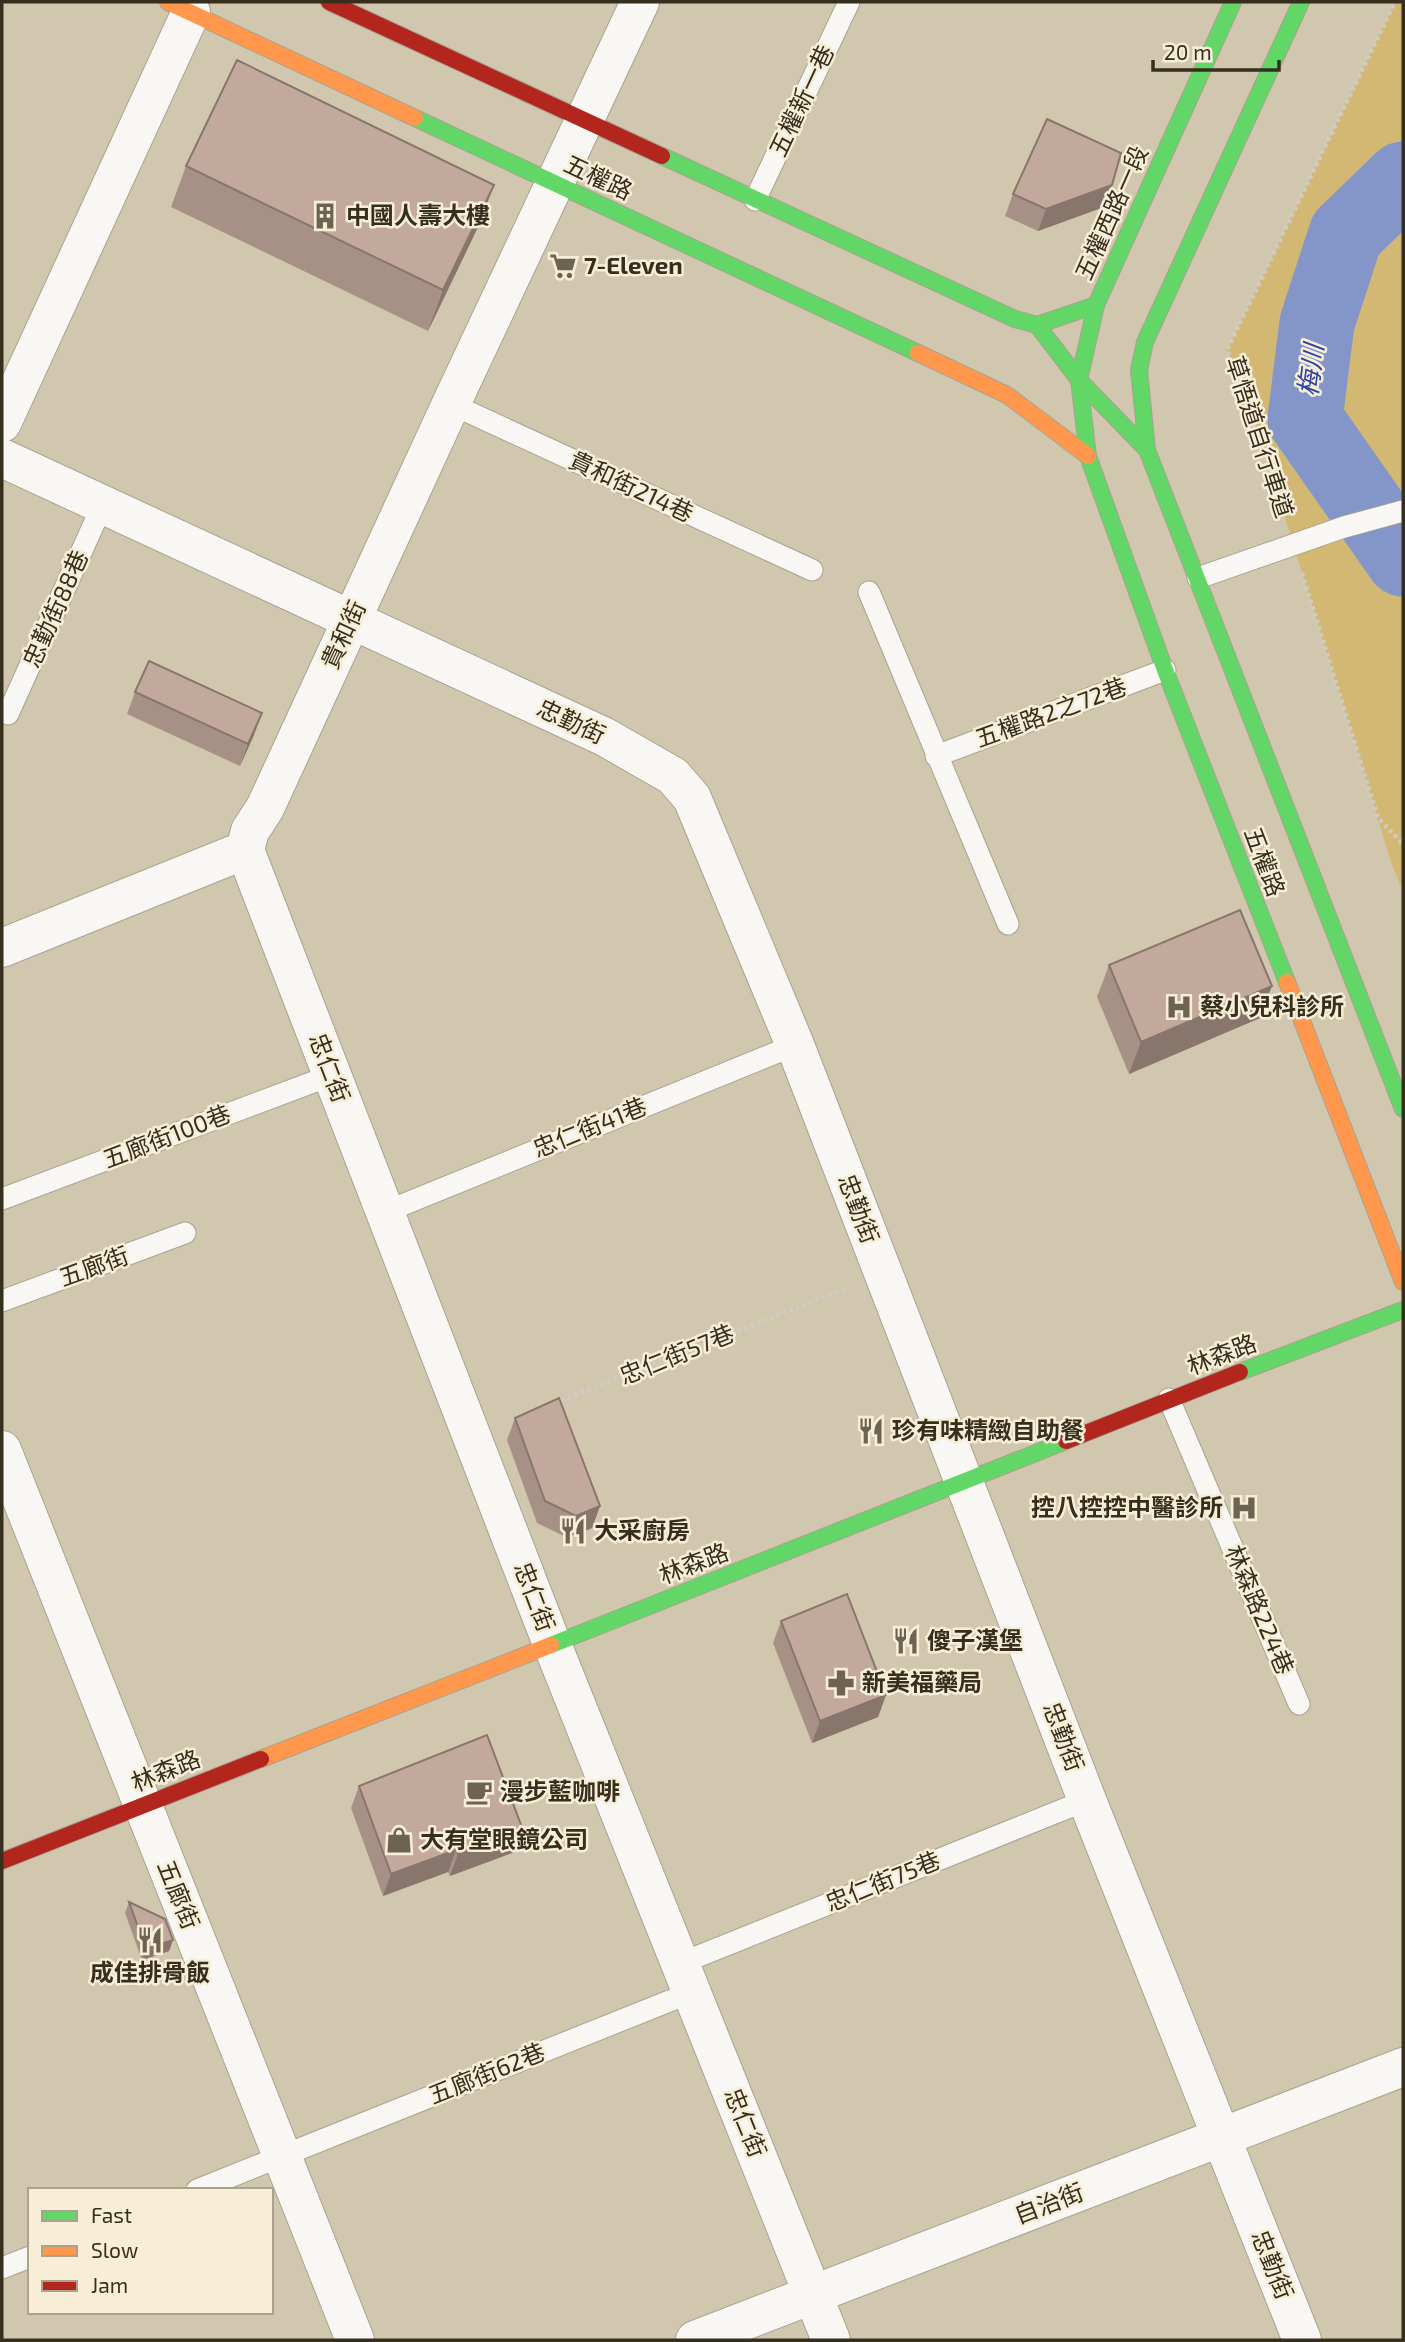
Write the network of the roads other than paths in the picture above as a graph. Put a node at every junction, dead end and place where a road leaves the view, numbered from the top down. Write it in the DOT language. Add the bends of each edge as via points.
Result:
graph roads {
  1 [pos="329,2"];
  2 [pos="640,2"];
  3 [pos="849,2"];
  4 [pos="1233,2"];
  5 [pos="1301,2"];
  6 [pos="180,7"];
  7 [pos="585,120"];
  8 [pos="555,183"];
  9 [pos="755,200"];
  10 [pos="1096,305"];
  11 [pos="1037,325"];
  12 [pos="1145,342"];
  13 [pos="1123,355"];
  14 [pos="1101,367"];
  15 [pos="1073,381"];
  16 [pos="1031,390"];
  17 [pos="1007,395"];
  18 [pos="451,404"];
  19 [pos="2,423"];
  20 [pos="1147,450"];
  21 [pos="1088,456"];
  22 [pos="2,458"];
  23 [pos="103,503"];
  24 [pos="1403,511"];
  25 [pos="812,570"];
  26 [pos="1198,579"];
  27 [pos="869,592"];
  28 [pos="352,620"];
  29 [pos="1165,670"];
  30 [pos="8,714"];
  31 [pos="936,756"];
  32 [pos="245,850"];
  33 [pos="1008,924"];
  34 [pos="2,948"];
  35 [pos="795,1045"];
  36 [pos="332,1075"];
  37 [pos="1403,1109"];
  38 [pos="2,1199"];
  39 [pos="385,1212"];
  40 [pos="185,1233"];
  41 [pos="1403,1282"];
  42 [pos="2,1301"];
  43 [pos="1403,1310"];
  44 [pos="1169,1399"];
  45 [pos="2,1450"];
  46 [pos="964,1482"];
  47 [pos="552,1644"];
  48 [pos="1299,1704"];
  49 [pos="1087,1800"];
  50 [pos="142,1805"];
  51 [pos="2,1861"];
  52 [pos="686,1978"];
  53 [pos="1403,2067"];
  54 [pos="1221,2138"];
  55 [pos="281,2156"];
  56 [pos="202,2188"];
  57 [pos="28,2258"];
  58 [pos="2,2268"];
  59 [pos="813,2294"];
  60 [pos="355,2340"];
  61 [pos="695,2340"];
  62 [pos="831,2340"];
  63 [pos="1301,2340"];
  1 -- 7 [label="main road, 五權路"];
  2 -- 7 [label="street, 貴和街"];
  3 -- 9 [label="lane, 五權新一巷"];
  4 -- 10 [label="main road, 五權西路一段"];
  5 -- 12 [label="main road"];
  6 -- 8 [label="main road, 五權路"];
  6 -- 19 [label="street"];
  7 -- 8 [label="street, 貴和街"];
  7 -- 9 [label="main road, 五權路"];
  8 -- 17 [label="main road, 五權路"];
  8 -- 18 [label="street, 貴和街"];
  9 -- 11 [label="main road, 五權路"];
  10 -- 11 [label="main road"];
  10 -- 15 [label="main road, 五權西路一段"];
  11 -- 15 [label="main road, 五權路"];
  12 -- 13 [label="main road"];
  12 -- 20 [label="main road" via="1139,370"];
  14 -- 15 [label="main road"];
  15 -- 20 [label="main road, 五權路"];
  15 -- 21 [label="main road, 五權路"];
  16 -- 17 [label="main road"];
  17 -- 21 [label="main road, 五權路"];
  18 -- 25 [label="lane, 貴和街214巷"];
  18 -- 28 [label="street, 貴和街"];
  20 -- 26 [label="main road, 五權路"];
  21 -- 29 [label="main road, 五權路"];
  22 -- 23 [label="street, 忠勤街"];
  23 -- 28 [label="street, 忠勤街"];
  23 -- 30 [label="lane, 忠勤街88巷"];
  24 -- 26 [label="lane"];
  26 -- 37 [label="main road, 五權路"];
  27 -- 31 [label="lane"];
  28 -- 32 [label="street, 貴和街"];
  28 -- 35 [label="street, 忠勤街" via="605,737 673,776 692,798 705,824"];
  29 -- 31 [label="lane, 五權路2之72巷"];
  29 -- 41 [label="main road, 五權路"];
  31 -- 33 [label="lane"];
  32 -- 34 [label="street"];
  32 -- 36 [label="street, 忠仁街"];
  35 -- 39 [label="lane, 忠仁街41巷"];
  35 -- 46 [label="street, 忠勤街"];
  36 -- 38 [label="lane, 五廊街100巷"];
  36 -- 39 [label="street, 忠仁街"];
  39 -- 47 [label="street, 忠仁街"];
  40 -- 42 [label="lane, 五廊街"];
  43 -- 44 [label="main road, 林森路"];
  44 -- 46 [label="main road, 林森路"];
  44 -- 48 [label="lane, 林森路224巷"];
  45 -- 50 [label="street, 五廊街"];
  46 -- 47 [label="main road, 林森路"];
  46 -- 49 [label="street, 忠勤街"];
  47 -- 50 [label="main road, 林森路"];
  47 -- 52 [label="street, 忠仁街"];
  49 -- 52 [label="lane, 忠仁街75巷"];
  49 -- 54 [label="street, 忠勤街"];
  50 -- 51 [label="main road, 林森路"];
  50 -- 55 [label="street, 五廊街"];
  52 -- 55 [label="lane, 五廊街62巷"];
  52 -- 59 [label="street, 忠仁街"];
  53 -- 54 [label="street, 自治街"];
  54 -- 59 [label="street, 自治街"];
  54 -- 63 [label="street, 忠勤街"];
  55 -- 56 [label="lane, 五廊街62巷"];
  55 -- 60 [label="street, 五廊街"];
  57 -- 58 [label="lane"];
  59 -- 61 [label="street, 自治街"];
  59 -- 62 [label="street, 忠仁街"];
}
